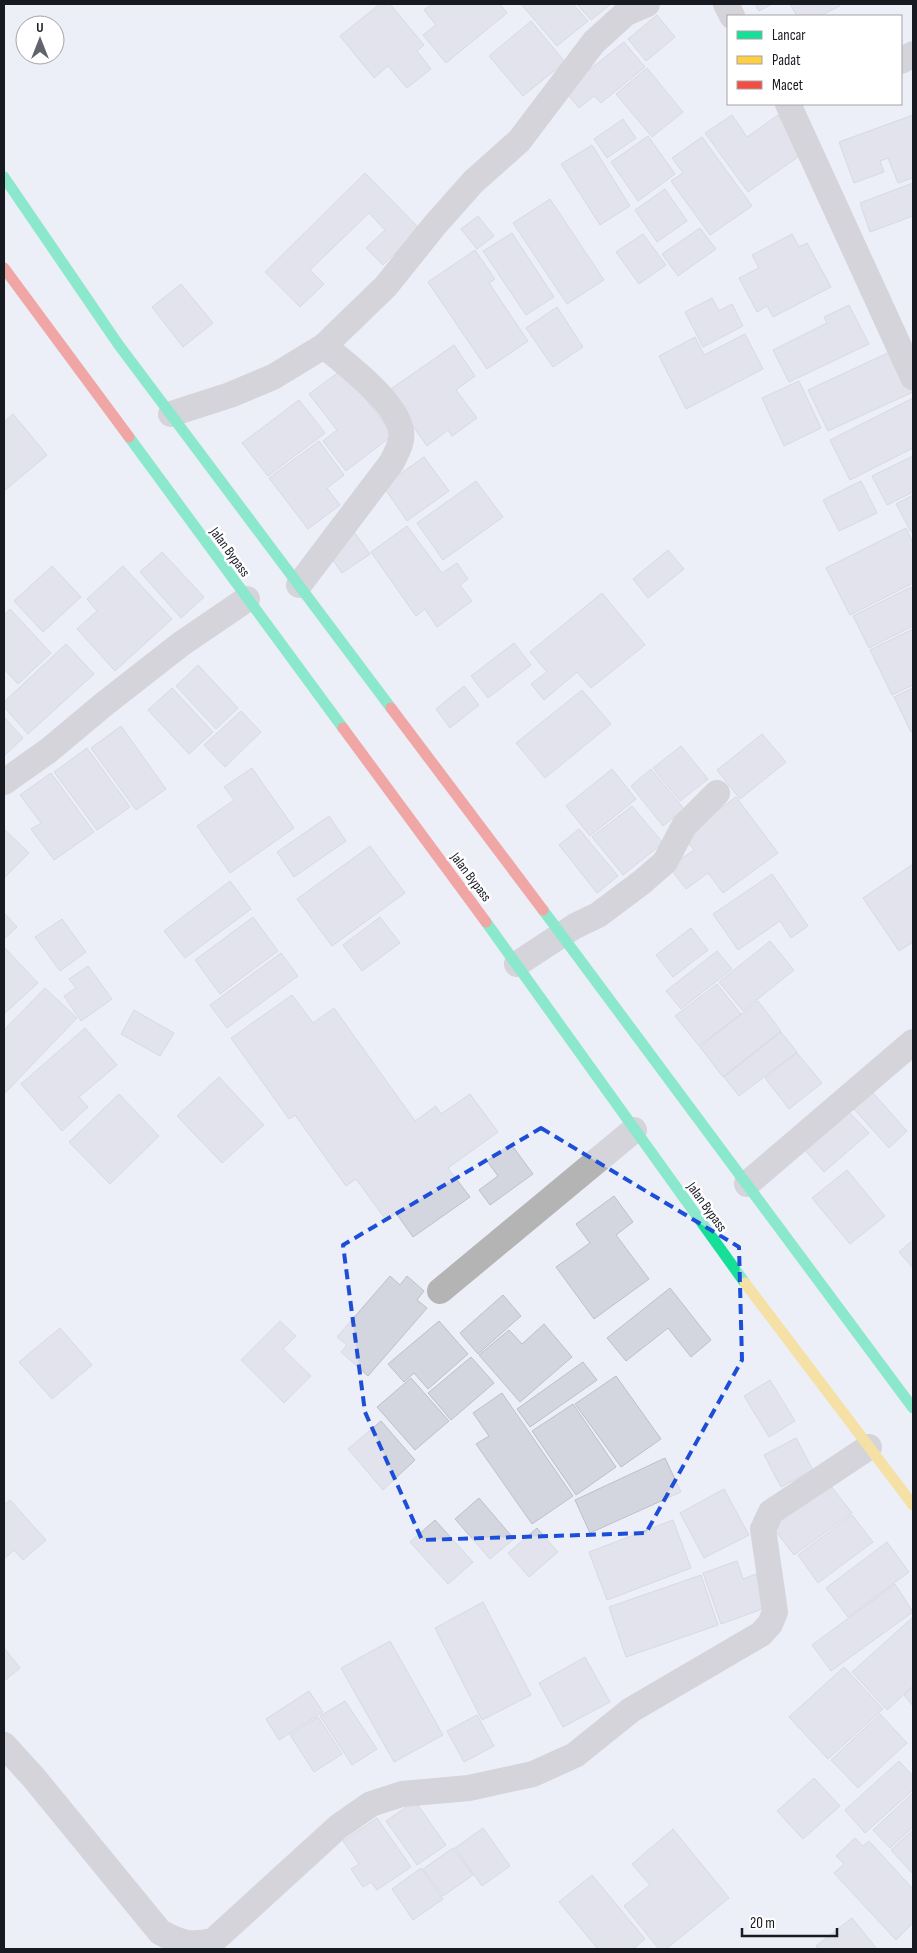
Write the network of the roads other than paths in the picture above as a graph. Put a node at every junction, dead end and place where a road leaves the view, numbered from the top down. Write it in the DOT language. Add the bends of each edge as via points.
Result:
graph roads {
  1 [pos="647,4"];
  2 [pos="797,106"];
  3 [pos="4,178"];
  4 [pos="4,268"];
  5 [pos="324,346"];
  6 [pos="913,377"];
  7 [pos="171,414"];
  8 [pos="299,585"];
  9 [pos="246,599"];
  10 [pos="4,782"];
  11 [pos="717,793"];
  12 [pos="562,935"];
  13 [pos="518,964"];
  14 [pos="913,1042"];
  15 [pos="634,1130"];
  16 [pos="748,1184"];
  17 [pos="440,1290"];
  18 [pos="913,1408"];
  19 [pos="869,1447"];
  20 [pos="913,1505"];
  21 [pos="4,1745"];
  1 -- 5 [label="street" via="626,13 594,42 519,141 473,182 386,286"];
  2 -- 6 [label="street" via="841,222"];
  3 -- 7 [label="highway" via="118,344"];
  4 -- 9 [label="highway, Jalan Bypass"];
  5 -- 7 [label="street" via="273,377"];
  5 -- 8 [label="street" via="390,406 400,423 402,439 392,462"];
  7 -- 8 [label="highway"];
  8 -- 12 [label="highway"];
  9 -- 10 [label="street" via="181,644 48,751"];
  9 -- 13 [label="highway, Jalan Bypass"];
  11 -- 12 [label="street" via="684,826 665,862 598,915"];
  12 -- 13 [label="street"];
  12 -- 16 [label="highway"];
  13 -- 15 [label="highway, Jalan Bypass"];
  14 -- 16 [label="street"];
  15 -- 17 [label="street"];
  15 -- 19 [label="highway, Jalan Bypass"];
  16 -- 18 [label="highway"];
  19 -- 20 [label="highway, Jalan Bypass"];
  19 -- 21 [label="street" via="771,1512 766,1520 763,1529 775,1612 761,1634 631,1710 575,1755 533,1774 469,1788 402,1794 371,1804 338,1827 212,1941 194,1945 160,1932"];
}
